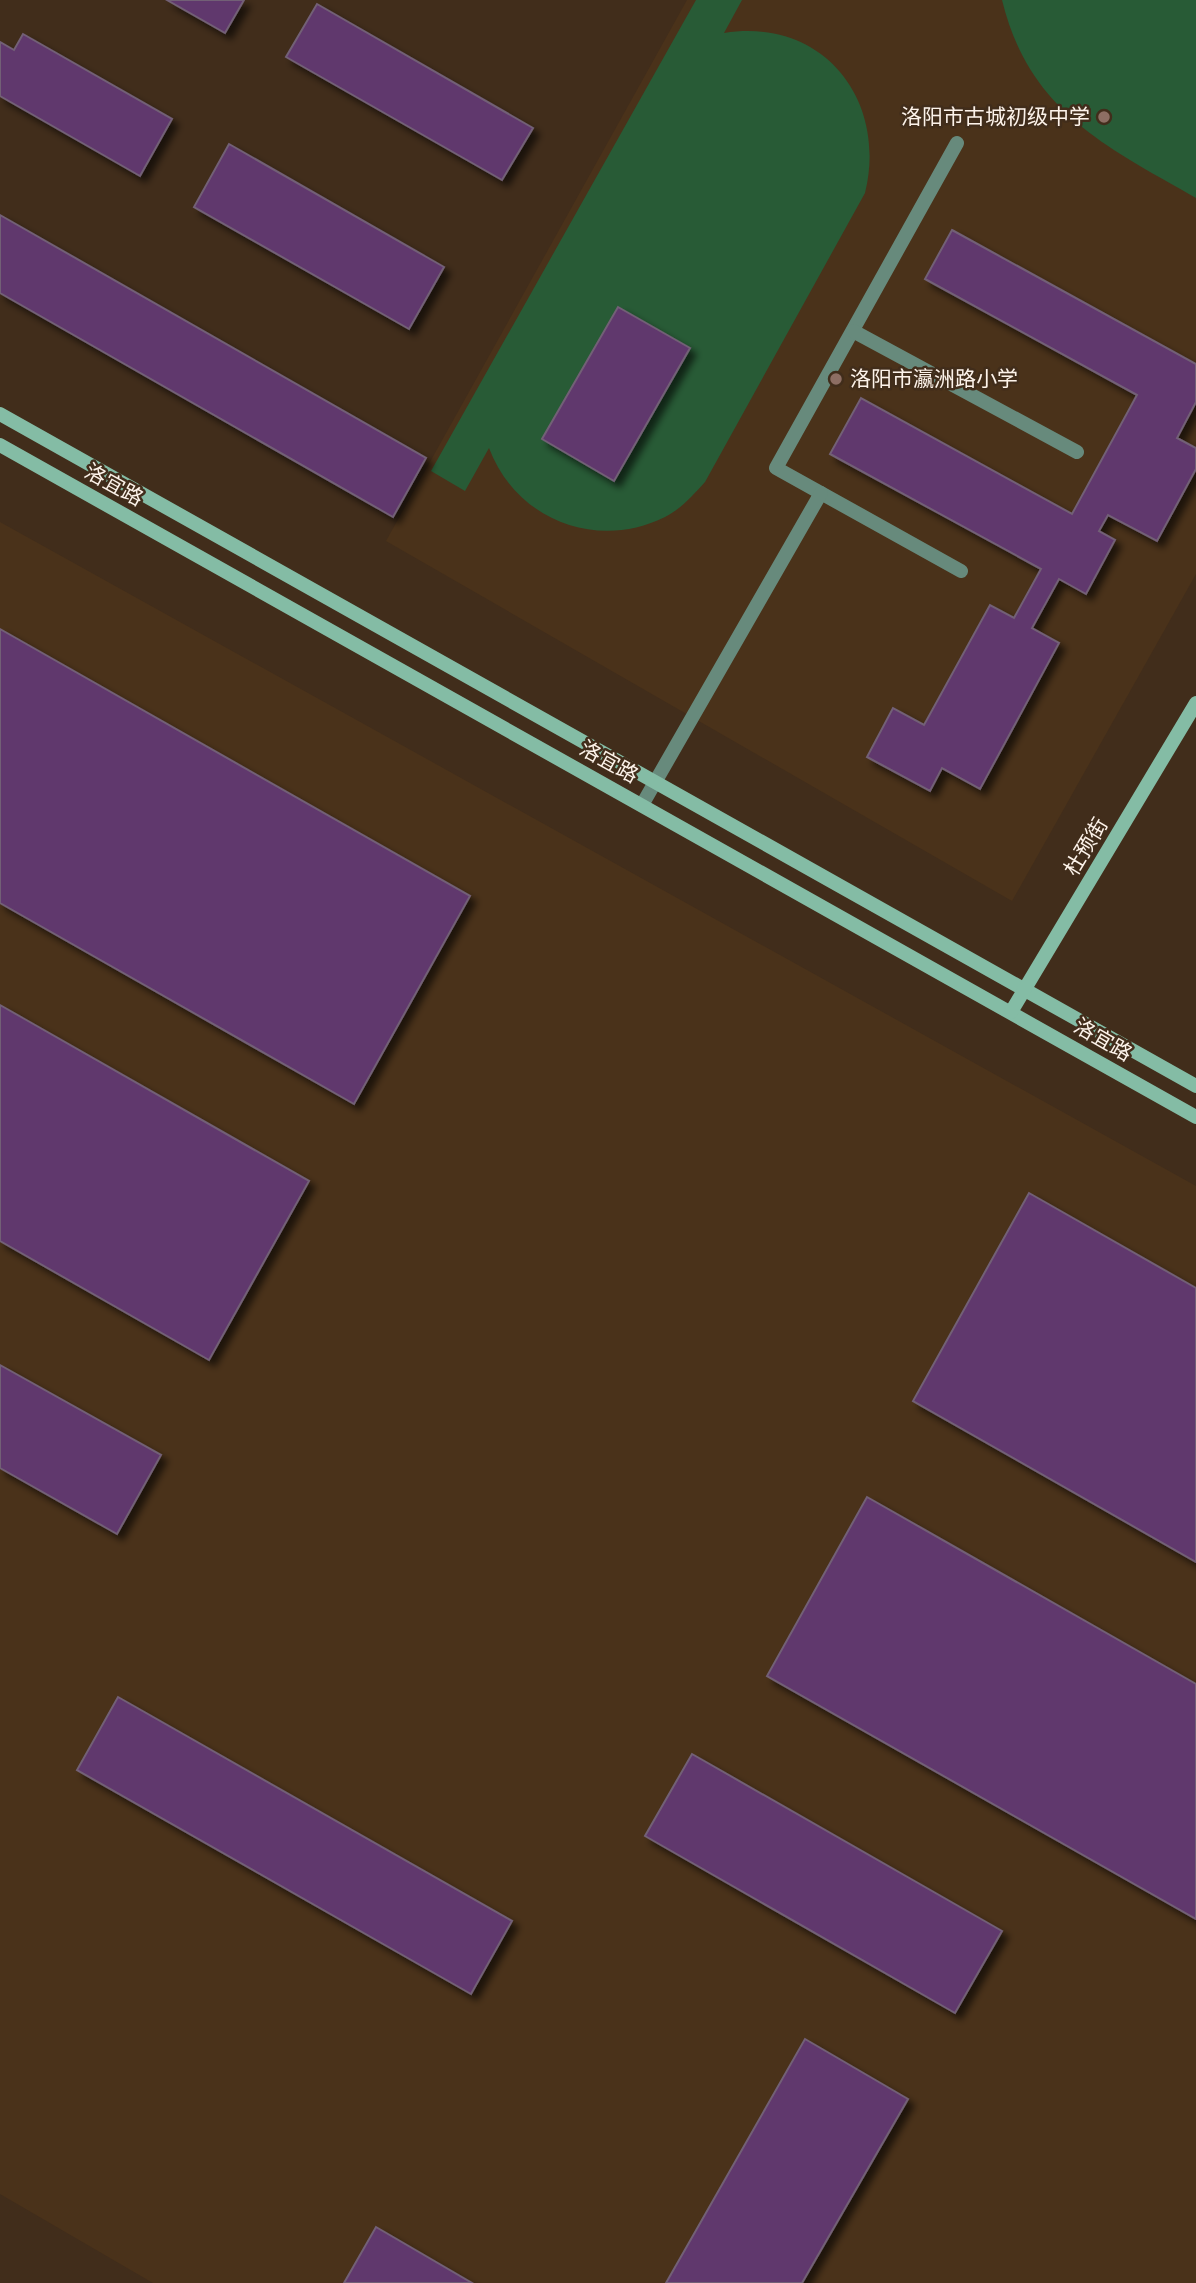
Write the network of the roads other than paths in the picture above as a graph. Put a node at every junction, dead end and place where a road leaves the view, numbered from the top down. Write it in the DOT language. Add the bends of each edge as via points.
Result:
graph roads {
  1 [pos="957,143"];
  2 [pos="852,331"];
  3 [pos="0,414"];
  4 [pos="0,445"];
  5 [pos="1077,452"];
  6 [pos="821,493"];
  7 [pos="961,571"];
  8 [pos="1196,703"];
  9 [pos="655,781"];
  10 [pos="642,805"];
  11 [pos="1027,990"];
  12 [pos="1011,1012"];
  13 [pos="1196,1086"];
  14 [pos="1196,1117"];
  1 -- 2 [label="lane"];
  2 -- 5 [label="lane"];
  2 -- 6 [label="lane" via="776,468"];
  3 -- 9 [label="street, 洛宜路"];
  4 -- 10 [label="street, 洛宜路"];
  6 -- 7 [label="lane"];
  6 -- 9 [label="lane"];
  8 -- 11 [label="street, 杜预街"];
  9 -- 10 [label="lane"];
  9 -- 11 [label="street, 洛宜路"];
  10 -- 12 [label="street, 洛宜路"];
  11 -- 12 [label="street, 杜预街"];
  11 -- 13 [label="street, 洛宜路"];
  12 -- 14 [label="street, 洛宜路"];
}
